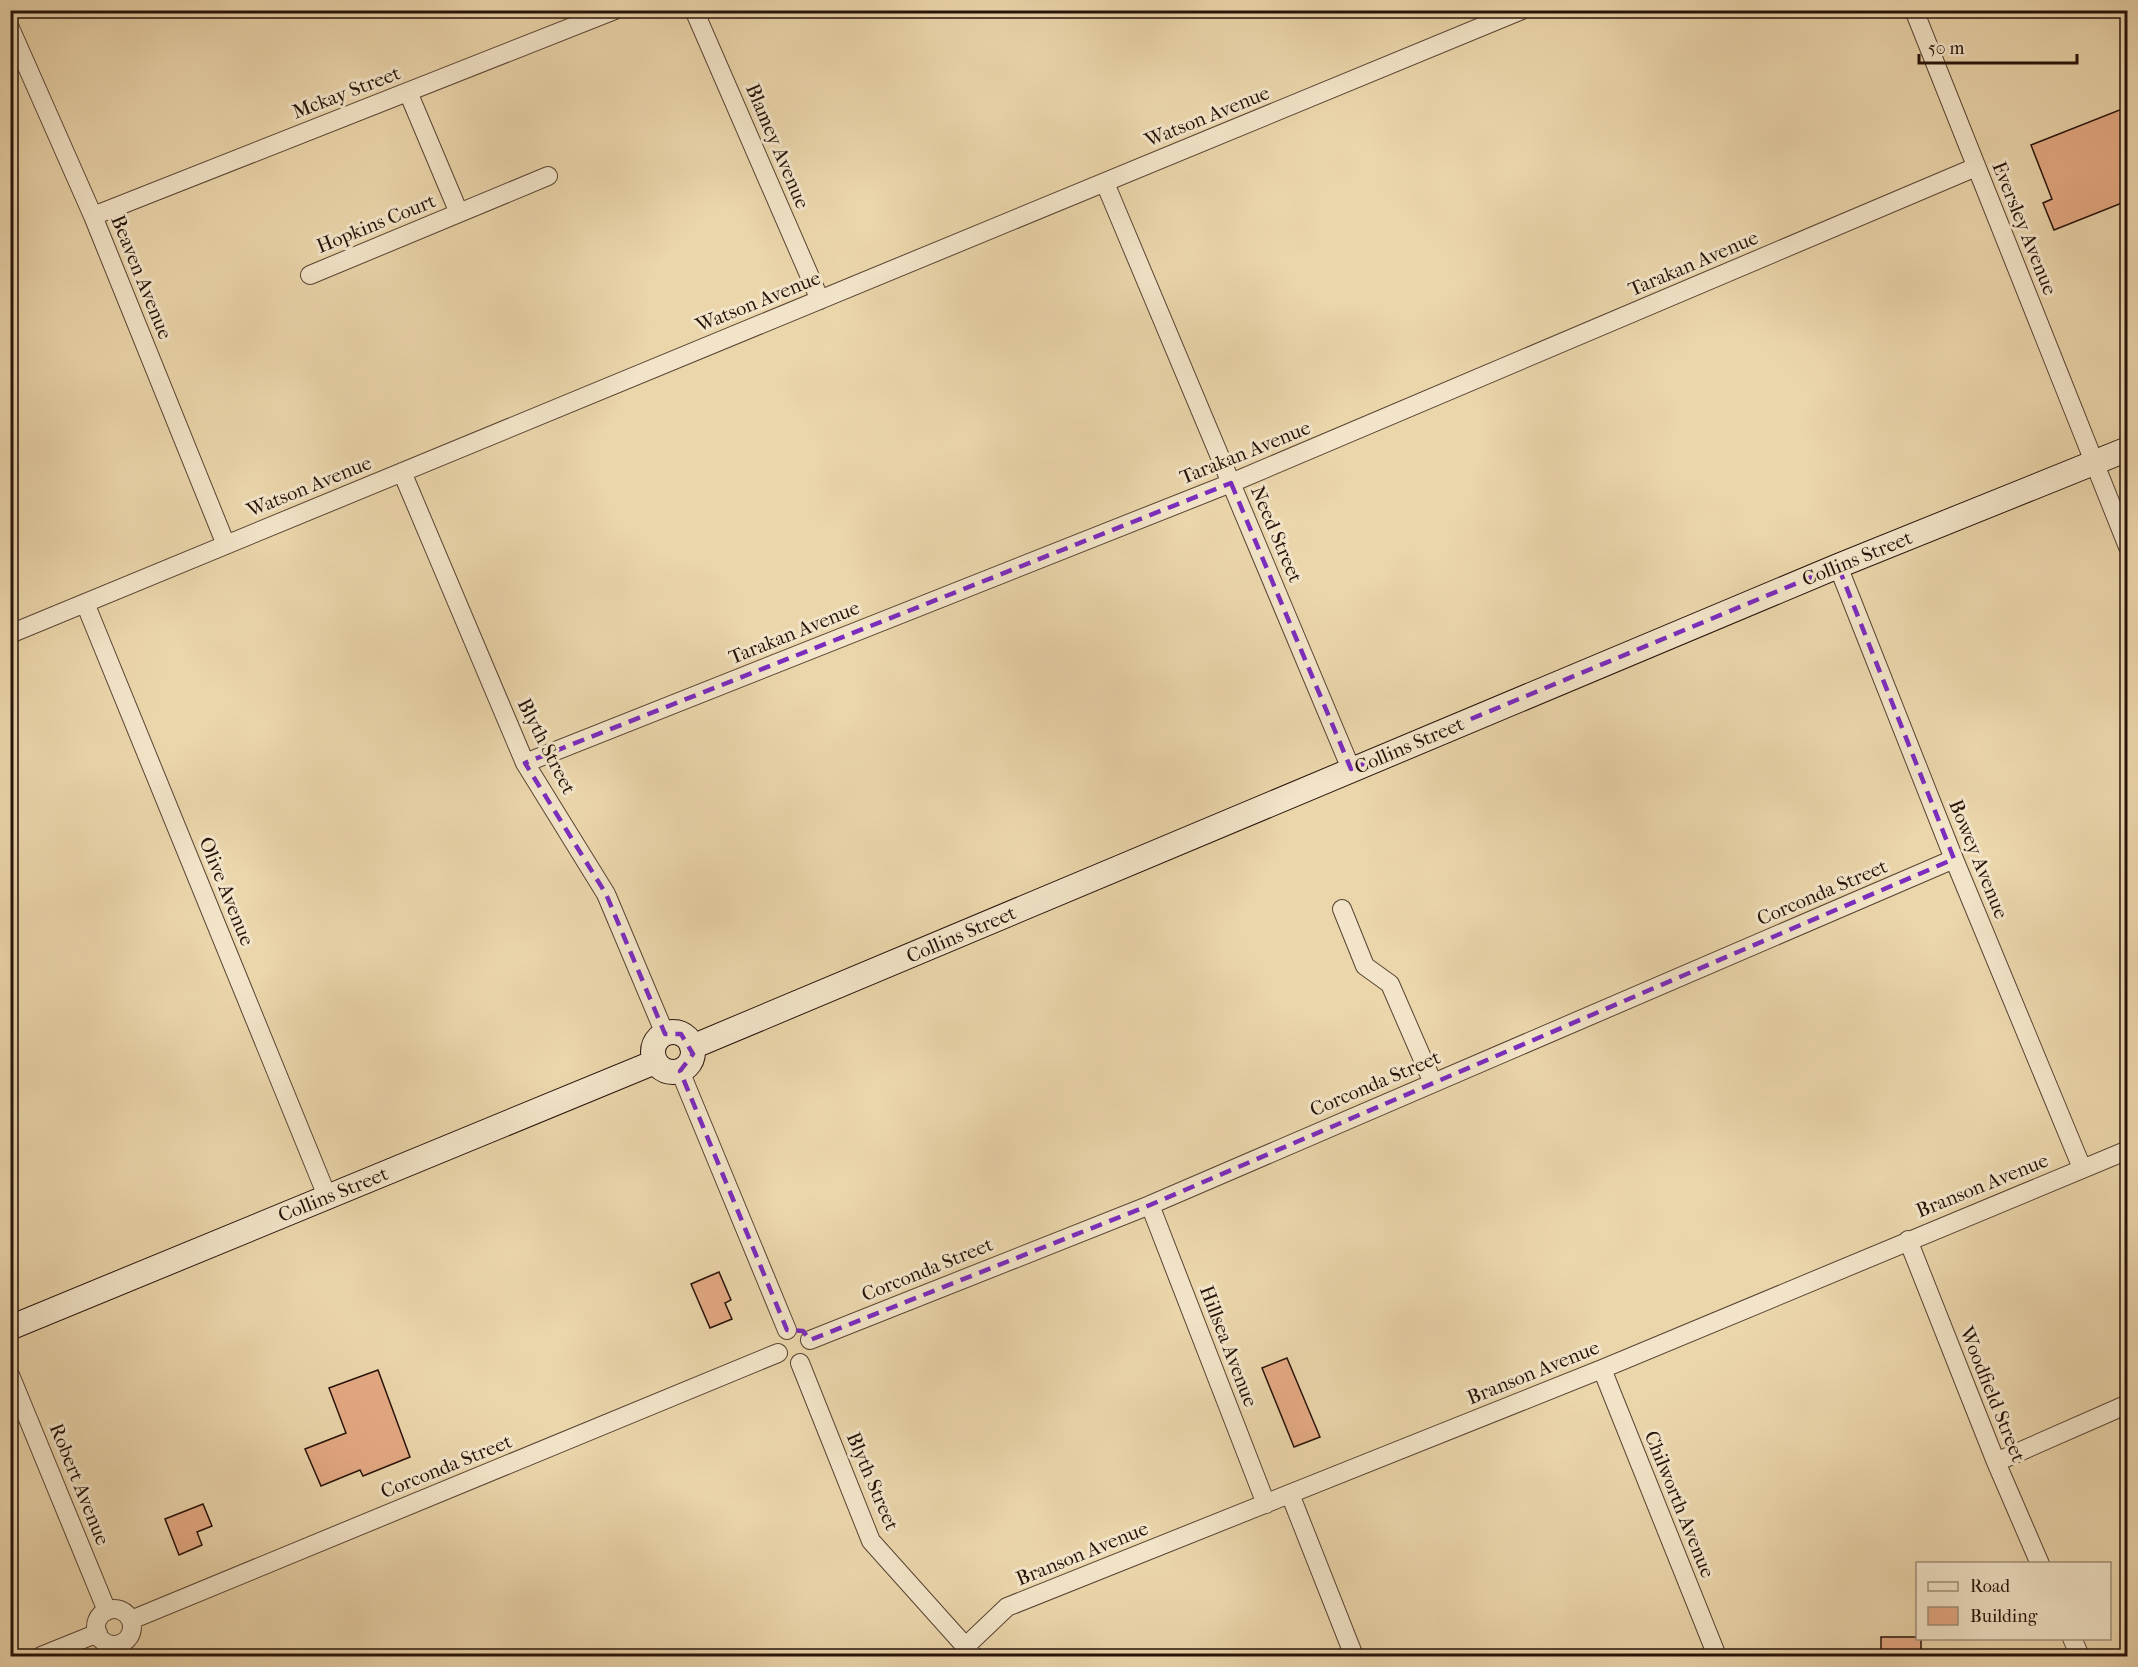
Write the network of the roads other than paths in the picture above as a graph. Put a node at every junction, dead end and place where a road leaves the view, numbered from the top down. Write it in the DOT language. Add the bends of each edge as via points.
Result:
graph roads {
  1 [pos="615,10"];
  2 [pos="694,10"];
  3 [pos="1522,10"];
  4 [pos="1914,10"];
  5 [pos="10,28"];
  6 [pos="408,92"];
  7 [pos="1976,167"];
  8 [pos="548,176"];
  9 [pos="1105,183"];
  10 [pos="459,213"];
  11 [pos="93,216"];
  12 [pos="310,275"];
  13 [pos="820,300"];
  14 [pos="2127,449"];
  15 [pos="2094,463"];
  16 [pos="402,472"];
  17 [pos="1231,483"];
  18 [pos="226,545"];
  19 [pos="2127,547"];
  20 [pos="1838,566"];
  21 [pos="85,603"];
  22 [pos="10,633"];
  23 [pos="525,763"];
  24 [pos="1351,769"];
  25 [pos="1954,859"];
  26 [pos="1342,909"];
  27 [pos="665,1034"];
  28 [pos="692,1047"];
  29 [pos="655,1062"];
  30 [pos="680,1071"];
  31 [pos="1433,1083"];
  32 [pos="2127,1150"];
  33 [pos="2082,1168"];
  34 [pos="327,1196"];
  35 [pos="1150,1204"];
  36 [pos="1908,1240"];
  37 [pos="787,1330"];
  38 [pos="11,1332"];
  39 [pos="810,1340"];
  40 [pos="778,1353"];
  41 [pos="800,1363"];
  42 [pos="1602,1369"];
  43 [pos="10,1375"];
  44 [pos="2127,1404"];
  45 [pos="1996,1462"];
  46 [pos="1290,1494"];
  47 [pos="1266,1504"];
  48 [pos="2040,1562"];
  49 [pos="107,1611"];
  50 [pos="131,1620"];
  51 [pos="98,1633"];
  52 [pos="2073,1640"];
  53 [pos="123,1650"];
  54 [pos="969,1652"];
  55 [pos="41,1656"];
  56 [pos="1354,1656"];
  57 [pos="1717,1656"];
  58 [pos="2080,1656"];
  1 -- 6 [label="street, Mckay Street"];
  2 -- 13 [label="street, Blamey Avenue"];
  3 -- 9 [label="street, Watson Avenue"];
  4 -- 7 [label="street, Eversley Avenue"];
  5 -- 11 [label="street, Beaven Avenue"];
  6 -- 10 [label="street, Hopkins Court"];
  6 -- 11 [label="street, Mckay Street"];
  7 -- 15 [label="street, Eversley Avenue"];
  7 -- 17 [label="street, Tarakan Avenue"];
  8 -- 10 [label="street, Hopkins Court"];
  9 -- 13 [label="street, Watson Avenue"];
  9 -- 17 [label="street, Need Street"];
  10 -- 12 [label="street, Hopkins Court"];
  11 -- 18 [label="street, Beaven Avenue"];
  13 -- 16 [label="street, Watson Avenue"];
  14 -- 15 [label="street, Collins Street"];
  15 -- 19 [label="street, Eversley Avenue"];
  15 -- 20 [label="street, Collins Street"];
  16 -- 18 [label="street, Watson Avenue"];
  16 -- 23 [label="street, Blyth Street"];
  17 -- 23 [label="street, Tarakan Avenue"];
  17 -- 24 [label="street, Need Street"];
  18 -- 21 [label="street, Watson Avenue"];
  20 -- 24 [label="street, Collins Street"];
  20 -- 25 [label="street, Bowey Avenue"];
  21 -- 22 [label="street, Watson Avenue"];
  21 -- 34 [label="street, Olive Avenue"];
  23 -- 27 [label="street, Blyth Street" via="606,894"];
  24 -- 28 [label="street, Collins Street"];
  25 -- 31 [label="street, Corconda Street"];
  25 -- 33 [label="street, Bowey Avenue"];
  26 -- 31 [label="street" via="1365,966 1390,984"];
  27 -- 28 [label="street" via="681,1034"];
  27 -- 29 [label="street" via="654,1046"];
  28 -- 30 [label="street" via="691,1061"];
  29 -- 30 [label="street" via="666,1071"];
  29 -- 34 [label="street, Collins Street"];
  30 -- 37 [label="street"];
  31 -- 35 [label="street, Corconda Street"];
  32 -- 33 [label="street, Branson Avenue"];
  33 -- 36 [label="street, Branson Avenue"];
  34 -- 38 [label="street, Collins Street"];
  35 -- 39 [label="street, Corconda Street"];
  35 -- 47 [label="street, Hillsea Avenue"];
  36 -- 42 [label="street, Branson Avenue"];
  36 -- 45 [label="street, Woodfield Street"];
  37 -- 39 [label="street" via="803,1331"];
  37 -- 40 [label="street" via="778,1338"];
  39 -- 41 [label="street" via="811,1352"];
  40 -- 41 [label="street" via="787,1363"];
  40 -- 50 [label="street, Corconda Street"];
  41 -- 54 [label="street, Blyth Street" via="871,1541"];
  42 -- 46 [label="street, Branson Avenue"];
  42 -- 57 [label="street, Chilworth Avenue"];
  43 -- 49 [label="street, Robert Avenue"];
  44 -- 45 [label="street"];
  45 -- 48 [label="street, Woodfield Street"];
  46 -- 47 [label="street, Branson Avenue"];
  46 -- 56 [label="street"];
  47 -- 54 [label="street, Branson Avenue" via="1007,1606"];
  49 -- 50 [label="street" via="118,1609"];
  49 -- 51 [label="street" via="99,1618"];
  50 -- 53 [label="street" via="131,1632"];
  51 -- 53 [label="street"];
  51 -- 55 [label="street"];
  52 -- 58 [label="street"];
}
